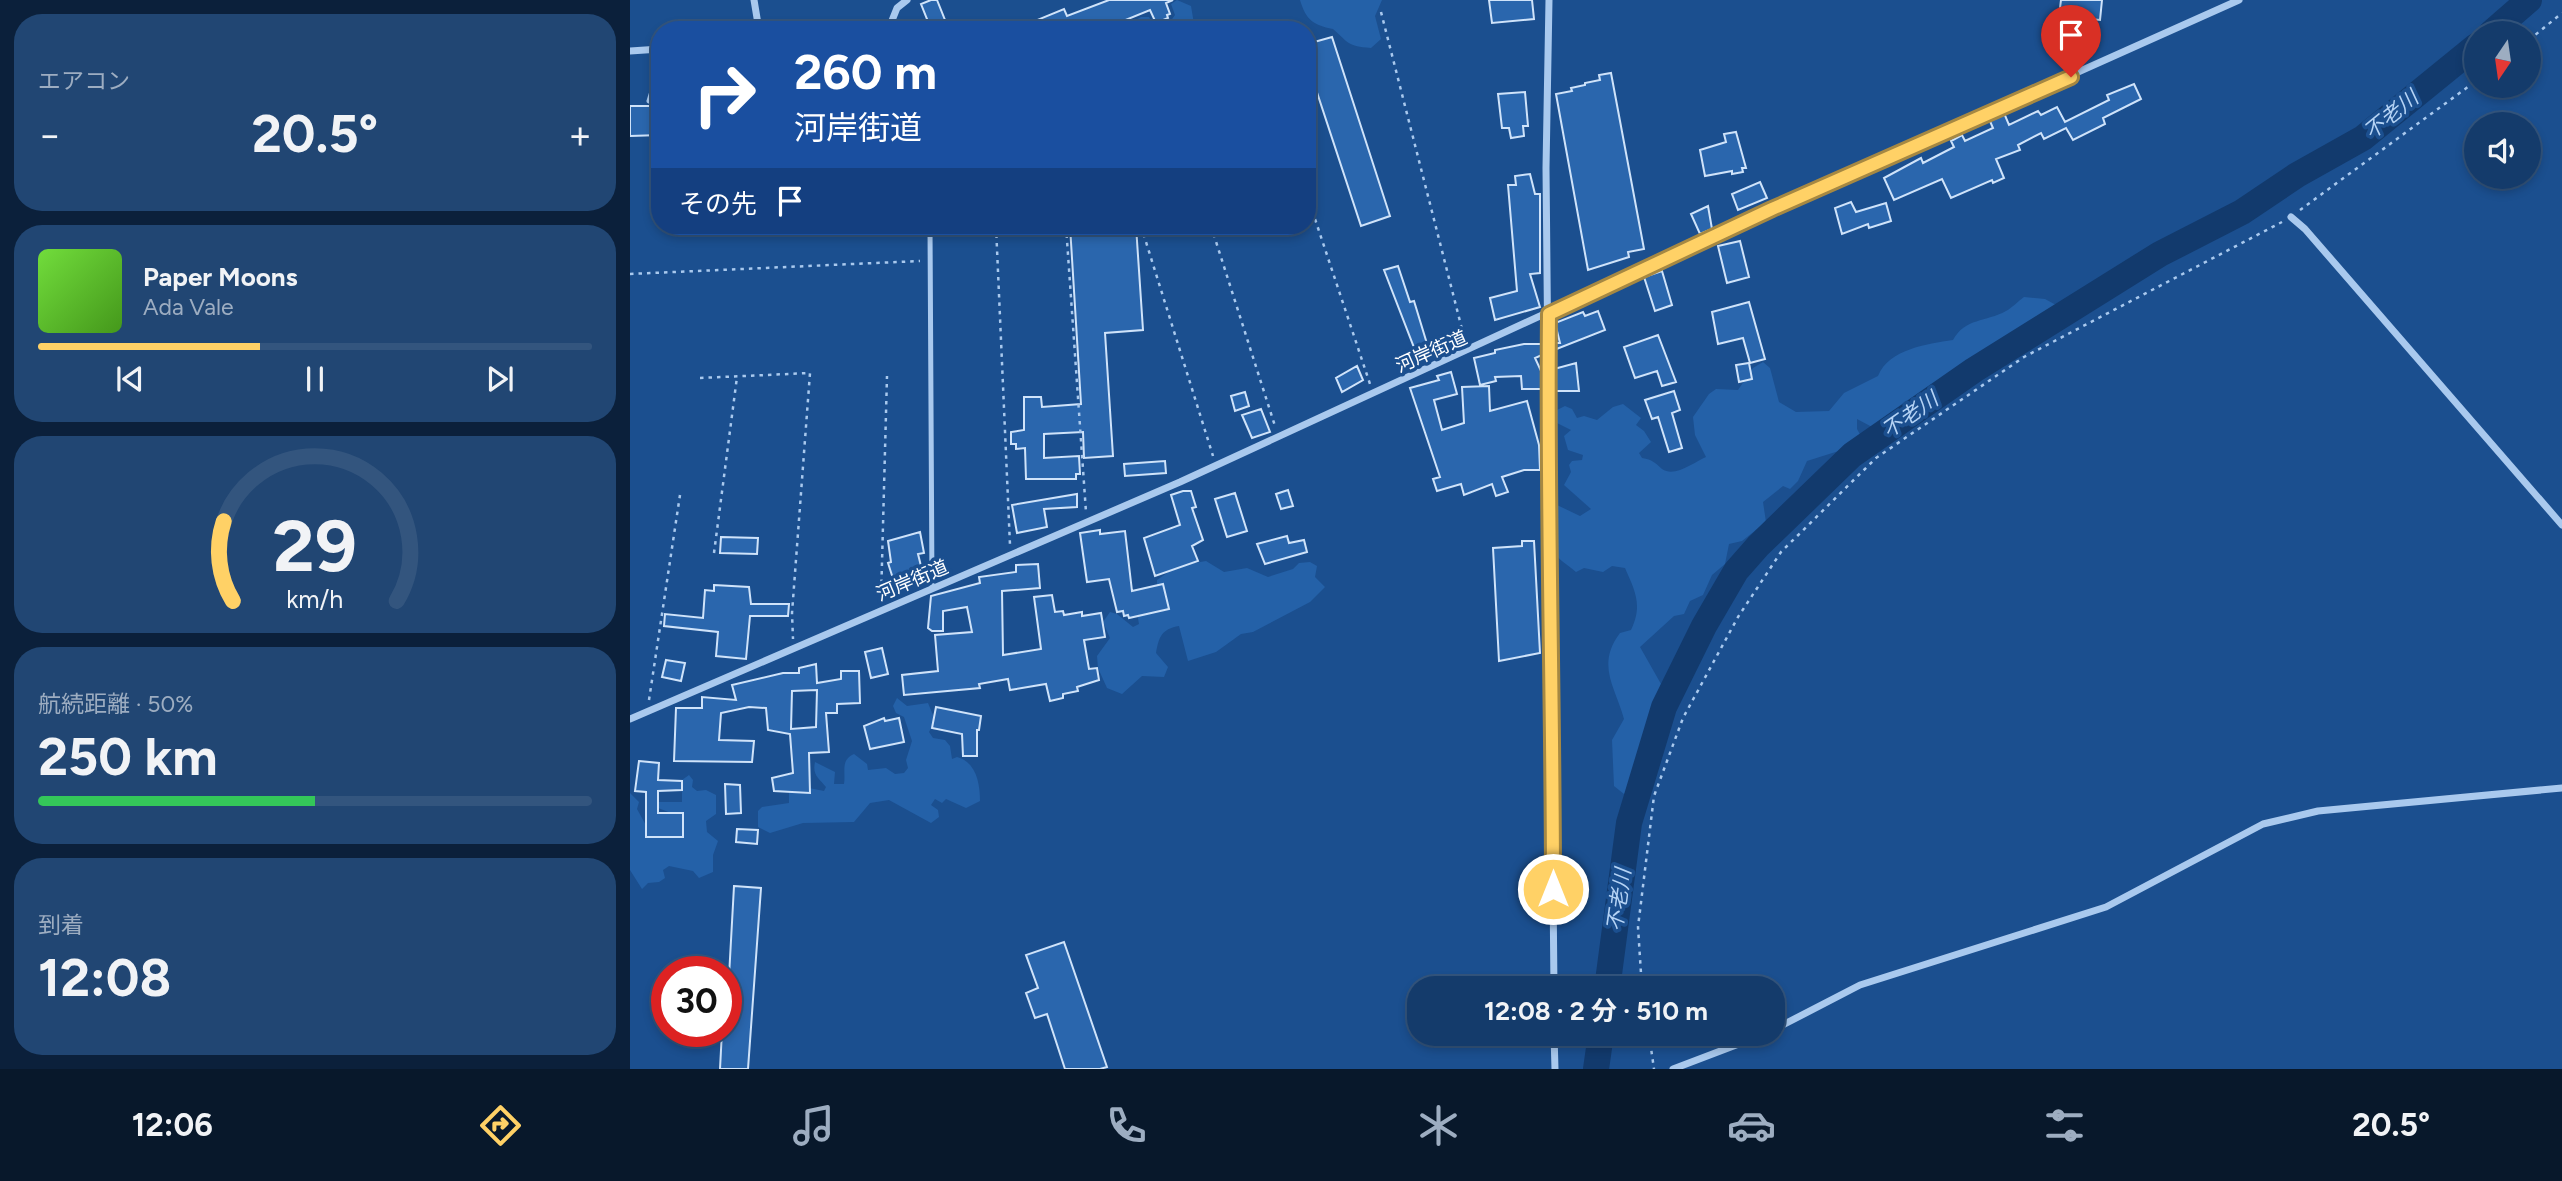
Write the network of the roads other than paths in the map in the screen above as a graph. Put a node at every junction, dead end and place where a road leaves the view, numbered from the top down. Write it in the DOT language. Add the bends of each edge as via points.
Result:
graph roads {
  1 [pos="754,0"];
  2 [pos="907,0"];
  3 [pos="1549,0"];
  4 [pos="2239,0"];
  5 [pos="758,21"];
  6 [pos="892,21"];
  7 [pos="651,49"];
  8 [pos="630,51"];
  9 [pos="651,95"];
  10 [pos="649,102"];
  11 [pos="2291,217"];
  12 [pos="930,235"];
  13 [pos="1549,314"];
  14 [pos="2562,525"];
  15 [pos="932,589"];
  16 [pos="630,719"];
  17 [pos="2562,788"];
  18 [pos="1554,976"];
  19 [pos="1785,1024"];
  20 [pos="1554,1046"];
  21 [pos="1734,1046"];
  22 [pos="1555,1069"];
  23 [pos="1674,1069"];
  1 -- 5 [label="street"];
  2 -- 6 [label="street"];
  3 -- 13 [label="street"];
  4 -- 13 [label="street, 河岸街道"];
  7 -- 8 [label="street"];
  9 -- 10 [label="lane"];
  11 -- 14 [label="street"];
  12 -- 15 [label="lane"];
  13 -- 15 [label="street, 河岸街道"];
  13 -- 18 [label="street"];
  15 -- 16 [label="street, 河岸街道"];
  17 -- 19 [label="street" via="2318,811 2263,824 2106,907 1860,985"];
  20 -- 22 [label="street"];
  21 -- 23 [label="street"];
}
